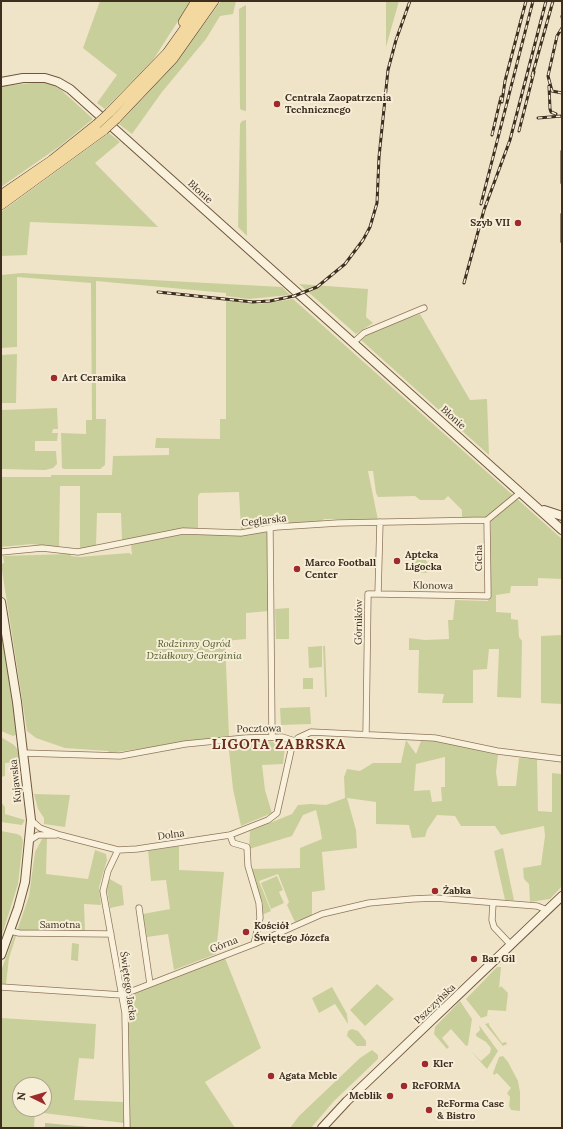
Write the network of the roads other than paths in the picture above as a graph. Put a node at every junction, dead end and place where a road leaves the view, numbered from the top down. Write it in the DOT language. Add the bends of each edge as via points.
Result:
graph roads {
  1 [pos="196,1"];
  2 [pos="204,1"];
  3 [pos="214,1"];
  4 [pos="147,75"];
  5 [pos="1,77"];
  6 [pos="22,78"];
  7 [pos="1,82"];
  8 [pos="113,116"];
  9 [pos="1,195"];
  10 [pos="1,205"];
  11 [pos="424,308"];
  12 [pos="354,342"];
  13 [pos="521,492"];
  14 [pos="538,507"];
  15 [pos="562,516"];
  16 [pos="487,520"];
  17 [pos="380,522"];
  18 [pos="270,529"];
  19 [pos="562,530"];
  20 [pos="1,552"];
  21 [pos="378,594"];
  22 [pos="488,596"];
  23 [pos="1,602"];
  24 [pos="366,734"];
  25 [pos="272,736"];
  26 [pos="295,742"];
  27 [pos="24,753"];
  28 [pos="562,759"];
  29 [pos="30,820"];
  30 [pos="40,828"];
  31 [pos="30,831"];
  32 [pos="38,835"];
  33 [pos="230,835"];
  34 [pos="60,836"];
  35 [pos="29,841"];
  36 [pos="118,850"];
  37 [pos="562,896"];
  38 [pos="493,903"];
  39 [pos="139,908"];
  40 [pos="547,910"];
  41 [pos="10,931"];
  42 [pos="111,934"];
  43 [pos="254,944"];
  44 [pos="511,945"];
  45 [pos="1,955"];
  46 [pos="150,984"];
  47 [pos="1,987"];
  48 [pos="122,995"];
  49 [pos="127,1128"];
  50 [pos="322,1128"];
  1 -- 4 [label="main road"];
  2 -- 4 [label="main road" via="171,48"];
  3 -- 8 [label="main road" via="173,58"];
  4 -- 8 [label="main road"];
  5 -- 6 [label="street, Błonie"];
  6 -- 7 [label="street, Błonie"];
  6 -- 12 [label="street, Błonie" via="48,79 70,89"];
  8 -- 9 [label="main road, bridge" via="97,124 52,160"];
  8 -- 10 [label="main road, bridge" via="104,130"];
  11 -- 12 [label="street" via="364,333"];
  12 -- 13 [label="street, Błonie"];
  13 -- 14 [label="street, Błonie"];
  13 -- 16 [label="street"];
  14 -- 15 [label="street, Błonie"];
  14 -- 19 [label="street, Błonie"];
  16 -- 17 [label="street, Ceglarska"];
  16 -- 22 [label="street, Cicha"];
  17 -- 18 [label="street, Ceglarska"];
  17 -- 21 [label="street, Górników"];
  18 -- 20 [label="street, Ceglarska" via="241,533 183,532 78,552 42,548"];
  18 -- 25 [label="street"];
  21 -- 22 [label="street, Klonowa"];
  21 -- 24 [label="street, Górników" via="368,594"];
  23 -- 27 [label="street, Kujawska"];
  24 -- 26 [label="street" via="311,732"];
  24 -- 28 [label="street" via="434,738 497,751"];
  25 -- 26 [label="street, Pocztowa"];
  25 -- 27 [label="street, Pocztowa" via="185,744 120,756"];
  26 -- 33 [label="street, Dolna" via="289,754 279,810 272,818"];
  27 -- 29 [label="street, Kujawska"];
  29 -- 30 [label="street, Dolna"];
  29 -- 31 [label="street, Kujawska"];
  30 -- 31 [label="street"];
  30 -- 34 [label="street, Dolna"];
  31 -- 32 [label="street, Dolna"];
  31 -- 35 [label="street, Kujawska"];
  32 -- 34 [label="street, Dolna"];
  32 -- 35 [label="street"];
  33 -- 36 [label="street, Dolna"];
  33 -- 43 [label="street" via="235,845 247,847 248,866 259,900 260,918"];
  34 -- 36 [label="street, Dolna"];
  35 -- 41 [label="street, Kujawska" via="25,882"];
  36 -- 42 [label="street, Świętego Jacka" via="108,871 103,891"];
  37 -- 40 [label="street, Pszczyńska"];
  38 -- 40 [label="street, Górna" via="537,906"];
  38 -- 43 [label="street, Górna" via="435,898 369,903 322,914"];
  38 -- 44 [label="street" via="494,927"];
  39 -- 46 [label="street"];
  40 -- 44 [label="street, Pszczyńska"];
  41 -- 42 [label="street, Samotna"];
  41 -- 45 [label="street, Kujawska"];
  42 -- 48 [label="street, Świętego Jacka"];
  43 -- 46 [label="street, Górna"];
  44 -- 50 [label="street, Pszczyńska"];
  46 -- 48 [label="street, Górna"];
  47 -- 48 [label="street, Górna"];
  48 -- 49 [label="street, Świętego Jacka" via="125,1013"];
}
